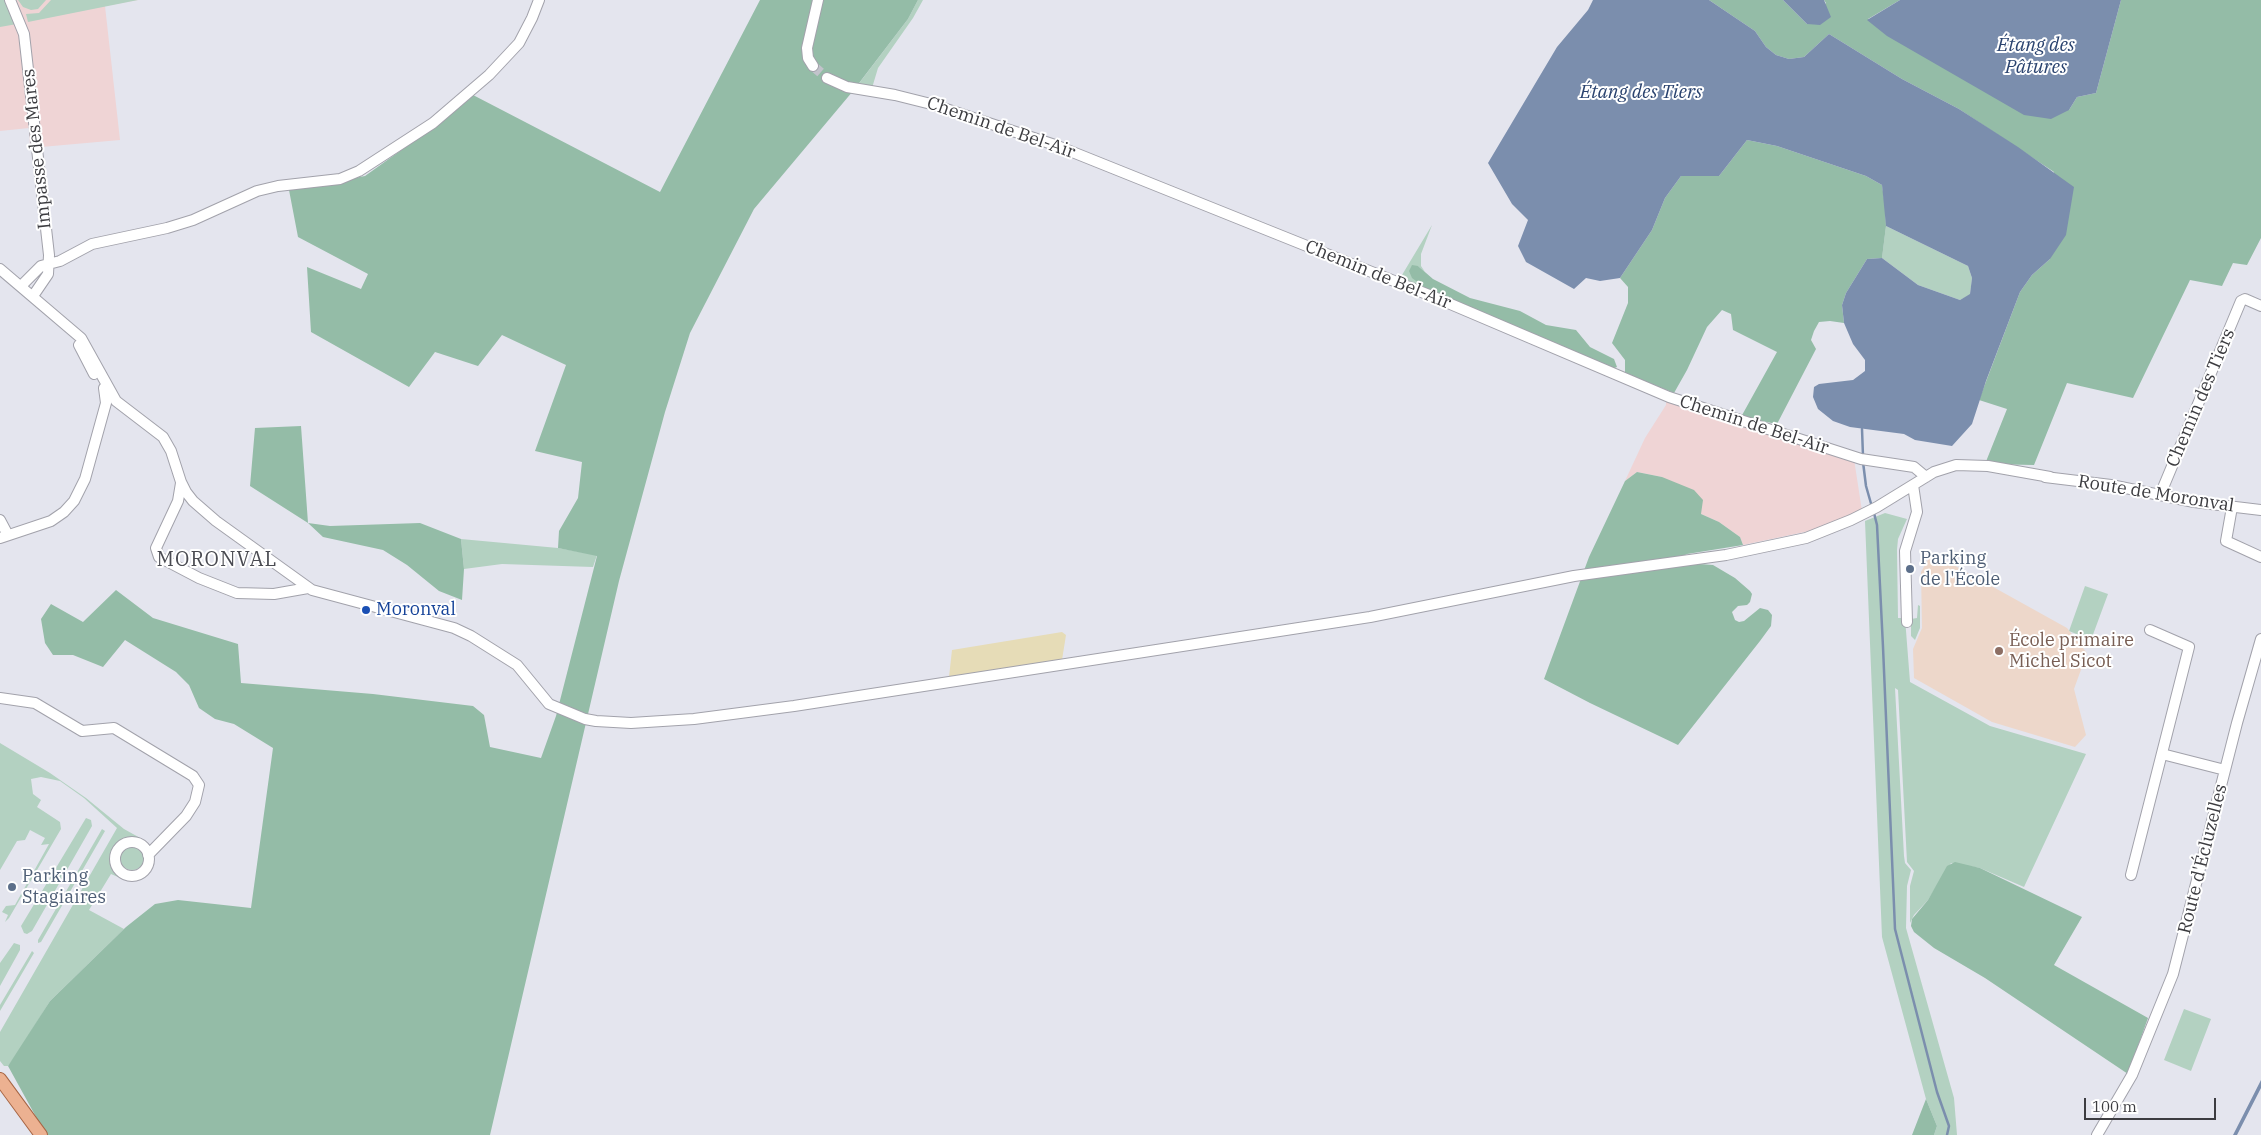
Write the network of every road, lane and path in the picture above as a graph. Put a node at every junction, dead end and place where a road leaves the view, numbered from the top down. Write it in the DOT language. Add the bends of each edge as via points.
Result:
graph roads {
  1 [pos="10,0"];
  2 [pos="539,0"];
  3 [pos="818,0"];
  4 [pos="813,66"];
  5 [pos="827,78"];
  6 [pos="49,264"];
  7 [pos="0,269"];
  8 [pos="21,286"];
  9 [pos="33,296"];
  10 [pos="2261,306"];
  11 [pos="110,404"];
  12 [pos="1926,477"];
  13 [pos="180,482"];
  14 [pos="1914,485"];
  15 [pos="2160,495"];
  16 [pos="2232,507"];
  17 [pos="2261,510"];
  18 [pos="0,520"];
  19 [pos="4,536"];
  20 [pos="2261,557"];
  21 [pos="308,588"];
  22 [pos="1907,622"];
  23 [pos="2150,630"];
  24 [pos="2261,639"];
  25 [pos="0,698"];
  26 [pos="2162,754"];
  27 [pos="2226,770"];
  28 [pos="148,855"];
  29 [pos="2130,875"];
  30 [pos="0,1079"];
  31 [pos="40,1135"];
  32 [pos="2096,1135"];
  1 -- 6 [label="street, Impasse des Mares" via="24,34"];
  2 -- 6 [label="street" via="519,43 489,75 433,123 358,171 340,179 257,191 193,220 92,244"];
  3 -- 4 [label="street" via="807,48"];
  5 -- 12 [label="street, Chemin de Bel-Air" via="847,87 914,99 1055,146 1426,294 1669,398 1864,460 1914,467"];
  6 -- 8 [label="street" via="37,269"];
  6 -- 9 [label="street, Impasse des Mares" via="46,278"];
  7 -- 8 [label="street"];
  8 -- 9 [label="street"];
  9 -- 11 [label="street" via="76,337"];
  10 -- 15 [label="street, Chemin des Tiers" via="2241,301"];
  11 -- 13 [label="street" via="125,408 165,440"];
  11 -- 19 [label="street" via="85,479 70,506 51,521"];
  12 -- 14 [label="street, Route de Moronval"];
  12 -- 15 [label="street, Route de Moronval" via="1943,468 1961,464"];
  13 -- 21 [label="street" via="203,510"];
  13 -- 21 [label="street" via="178,501 156,546 159,557 199,578 238,592 274,594"];
  14 -- 21 [label="street, Route de Moronval" via="1873,509 1806,538 1726,555 1574,576 1370,617 785,708 694,719 617,723 585,719 552,706 517,664 471,636 454,628"];
  14 -- 22 [label="street" via="1917,512 1906,551"];
  15 -- 16 [label="street, Route de Moronval"];
  16 -- 17 [label="street, Route de Moronval"];
  16 -- 20 [label="street" via="2226,541"];
  18 -- 19 [label="street"];
  23 -- 26 [label="street" via="2189,647"];
  24 -- 27 [label="street, Route d'Écluzelles"];
  25 -- 28 [label="street" via="35,703 82,731 114,728 194,776 199,785 195,802 186,816"];
  26 -- 27 [label="street"];
  26 -- 29 [label="street"];
  27 -- 32 [label="street, Route d'Écluzelles" via="2178,956 2132,1075"];
  30 -- 31 [label="main road"];
}
